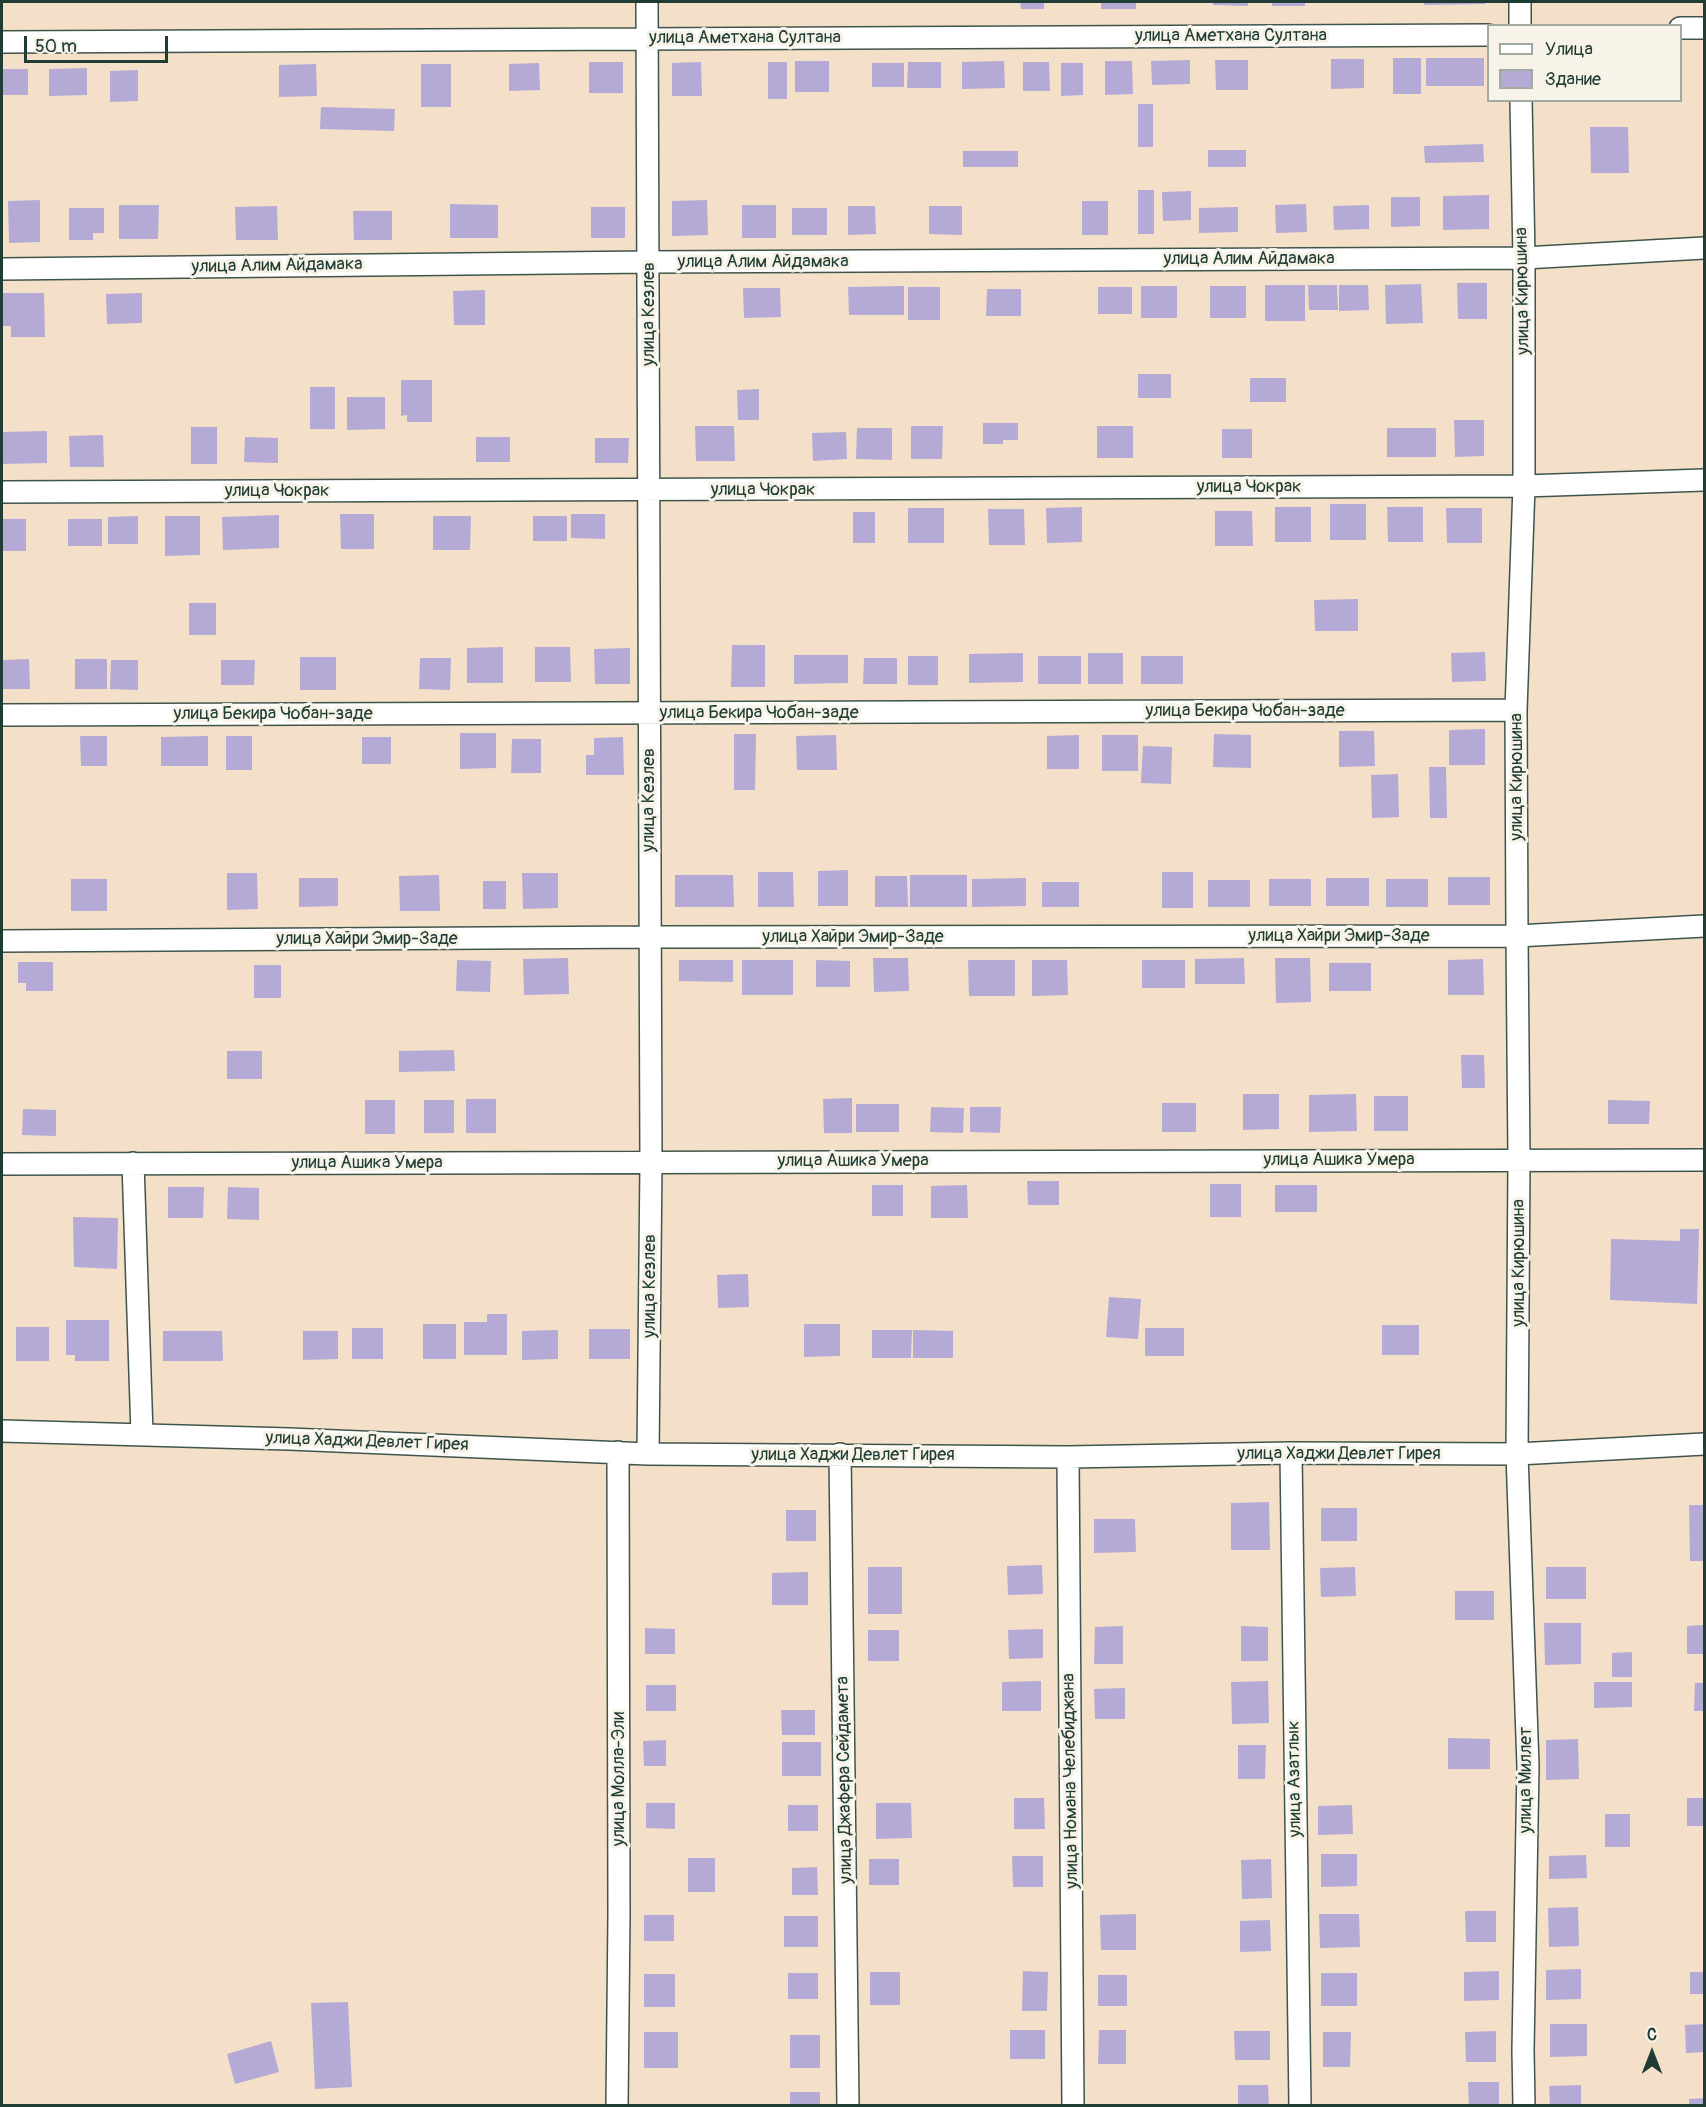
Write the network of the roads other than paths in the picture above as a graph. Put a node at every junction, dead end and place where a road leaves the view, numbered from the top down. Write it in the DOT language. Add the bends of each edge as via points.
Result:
graph roads {
  1 [pos="647,2"];
  2 [pos="1520,2"];
  3 [pos="1520,24"];
  4 [pos="1682,28"];
  5 [pos="1704,28"];
  6 [pos="1487,35"];
  7 [pos="648,38"];
  8 [pos="2,42"];
  9 [pos="1521,102"];
  10 [pos="1704,248"];
  11 [pos="1524,258"];
  12 [pos="648,262"];
  13 [pos="2,269"];
  14 [pos="1704,480"];
  15 [pos="1524,486"];
  16 [pos="650,490"];
  17 [pos="2,492"];
  18 [pos="1516,710"];
  19 [pos="649,713"];
  20 [pos="2,715"];
  21 [pos="1704,926"];
  22 [pos="1517,936"];
  23 [pos="650,937"];
  24 [pos="2,941"];
  25 [pos="1519,1160"];
  26 [pos="1704,1160"];
  27 [pos="651,1162"];
  28 [pos="133,1163"];
  29 [pos="2,1164"];
  30 [pos="2,1431"];
  31 [pos="142,1434"];
  32 [pos="1704,1444"];
  33 [pos="618,1452"];
  34 [pos="648,1454"];
  35 [pos="840,1454"];
  36 [pos="1291,1454"];
  37 [pos="1518,1454"];
  38 [pos="1068,1457"];
  39 [pos="617,2106"];
  40 [pos="848,2106"];
  41 [pos="1073,2106"];
  42 [pos="1300,2106"];
  43 [pos="1524,2106"];
  1 -- 7 [label="street, улица Кезлев"];
  2 -- 3 [label="street"];
  4 -- 5 [label="street"];
  6 -- 7 [label="street, улица Аметхана Султана"];
  7 -- 8 [label="street, улица Аметхана Султана"];
  7 -- 12 [label="street, улица Кезлев"];
  9 -- 11 [label="street, улица Кирюшина"];
  10 -- 11 [label="street, улица Алим Айдамака"];
  11 -- 12 [label="street, улица Алим Айдамака"];
  11 -- 15 [label="street, улица Кирюшина"];
  12 -- 13 [label="street, улица Алим Айдамака"];
  12 -- 16 [label="street, улица Кезлев"];
  14 -- 15 [label="street, улица Чокрак"];
  15 -- 16 [label="street, улица Чокрак"];
  15 -- 18 [label="street, улица Кирюшина"];
  16 -- 17 [label="street, улица Чокрак"];
  16 -- 19 [label="street, улица Кезлев"];
  18 -- 19 [label="street, улица Бекира Чобан-заде"];
  18 -- 22 [label="street, улица Кирюшина"];
  19 -- 20 [label="street, улица Бекира Чобан-заде"];
  19 -- 23 [label="street, улица Кезлев"];
  21 -- 22 [label="street, улица Хайри Эмир-Заде"];
  22 -- 23 [label="street, улица Хайри Эмир-Заде"];
  22 -- 25 [label="street, улица Кирюшина"];
  23 -- 24 [label="street, улица Хайри Эмир-Заде"];
  23 -- 27 [label="street, улица Кезлев"];
  25 -- 26 [label="street, улица Ашика Умера"];
  25 -- 27 [label="street, улица Ашика Умера"];
  25 -- 37 [label="street, улица Кирюшина"];
  27 -- 28 [label="street, улица Ашика Умера"];
  27 -- 34 [label="street, улица Кезлев"];
  28 -- 29 [label="street, улица Ашика Умера"];
  28 -- 31 [label="street"];
  30 -- 31 [label="street, улица Хаджи Девлет Гирея"];
  31 -- 33 [label="street, улица Хаджи Девлет Гирея"];
  32 -- 37 [label="street, улица Хаджи Девлет Гирея"];
  33 -- 34 [label="street, улица Хаджи Девлет Гирея"];
  33 -- 39 [label="street, улица Молла-Эли"];
  34 -- 35 [label="street, улица Хаджи Девлет Гирея"];
  35 -- 38 [label="street, улица Хаджи Девлет Гирея"];
  35 -- 40 [label="street, улица Джафера Сейдамета"];
  36 -- 37 [label="street, улица Хаджи Девлет Гирея"];
  36 -- 38 [label="street, улица Хаджи Девлет Гирея"];
  36 -- 42 [label="street, улица Азатлык"];
  37 -- 43 [label="street, улица Миллет" via="1528,1766"];
  38 -- 41 [label="street, улица Номана Челебиджана"];
}
